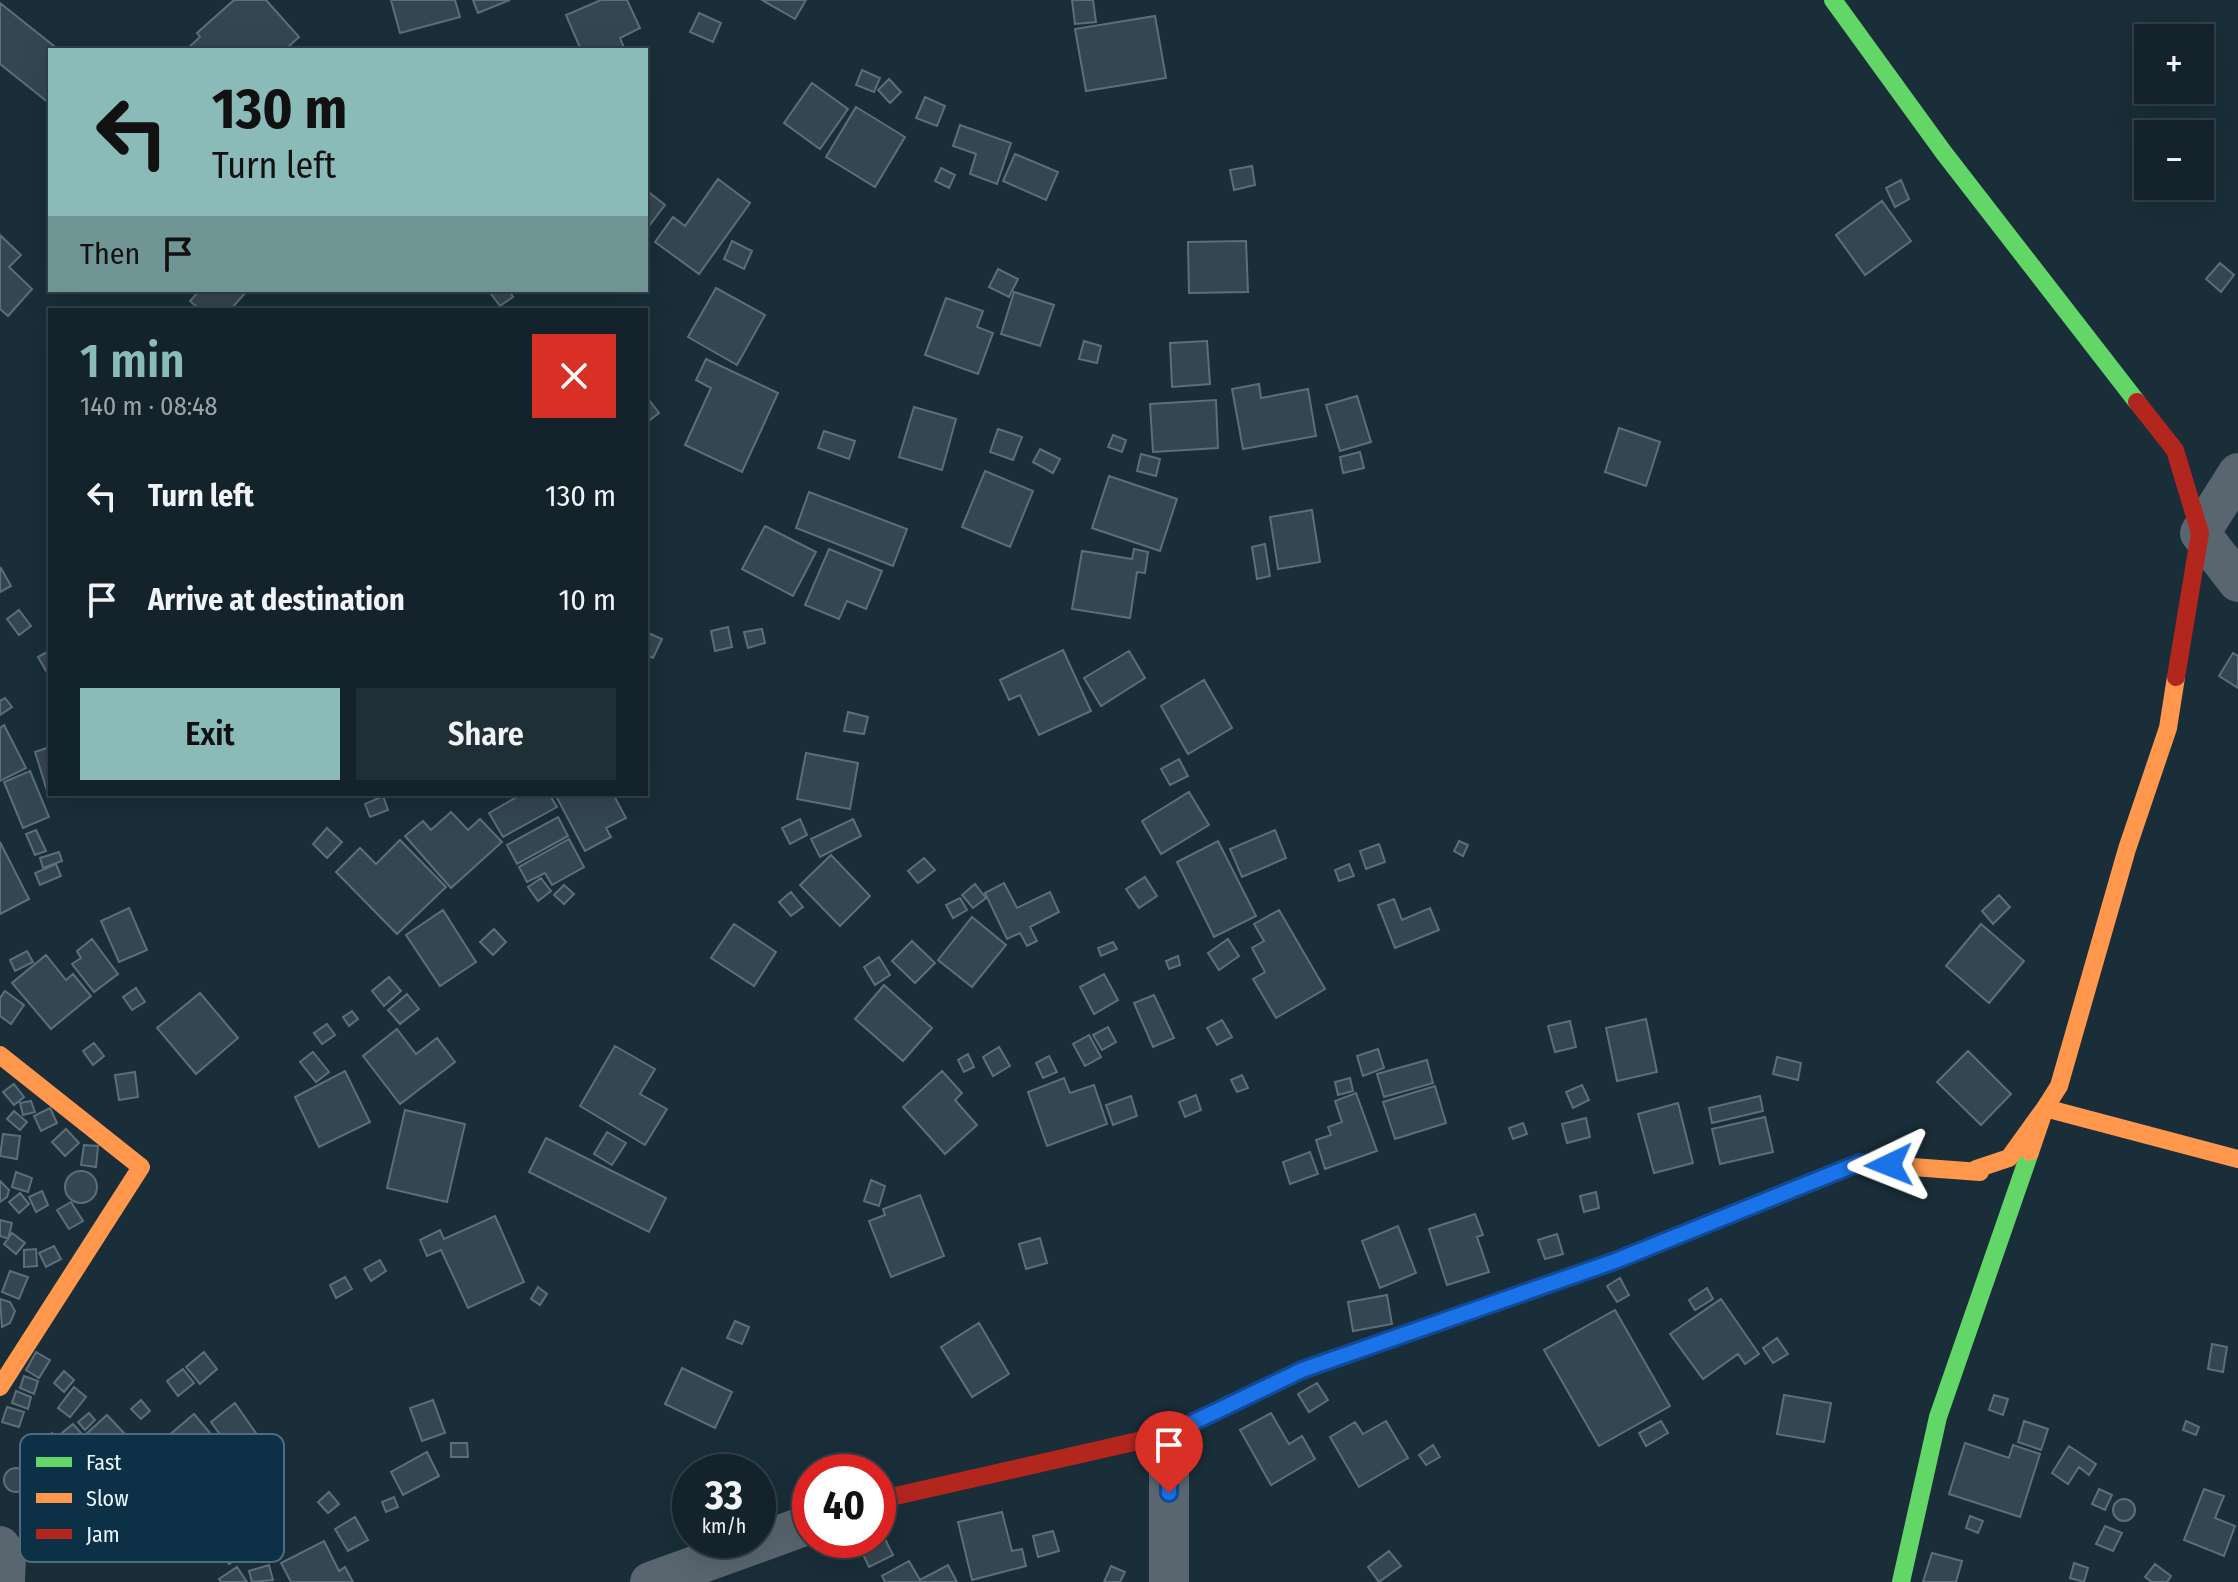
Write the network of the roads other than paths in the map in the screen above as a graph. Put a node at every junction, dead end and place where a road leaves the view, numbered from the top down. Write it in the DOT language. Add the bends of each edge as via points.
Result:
graph roads {
  1 [pos="1833,0"];
  2 [pos="2238,473"];
  3 [pos="2200,533"];
  4 [pos="2238,582"];
  5 [pos="0,1055"];
  6 [pos="2045,1108"];
  7 [pos="2238,1159"];
  8 [pos="0,1387"];
  9 [pos="1169,1434"];
  10 [pos="896,1496"];
  11 [pos="792,1531"];
  12 [pos="0,1546"];
  13 [pos="5,1582"];
  14 [pos="650,1582"];
  15 [pos="1169,1582"];
  16 [pos="1901,1582"];
  1 -- 3 [label="street" via="1944,153 2175,450"];
  2 -- 3 [label="street"];
  3 -- 4 [label="street"];
  3 -- 6 [label="street" via="2168,728 2059,1086"];
  5 -- 8 [label="street" via="141,1167"];
  6 -- 7 [label="street"];
  6 -- 9 [label="street" via="2009,1158 1976,1169 1980,1172 1859,1163 1615,1261 1302,1370"];
  6 -- 16 [label="street" via="1938,1417"];
  9 -- 10 [label="street"];
  9 -- 15 [label="street"];
  11 -- 14 [label="street"];
  12 -- 13 [label="street" via="6,1554"];
}
